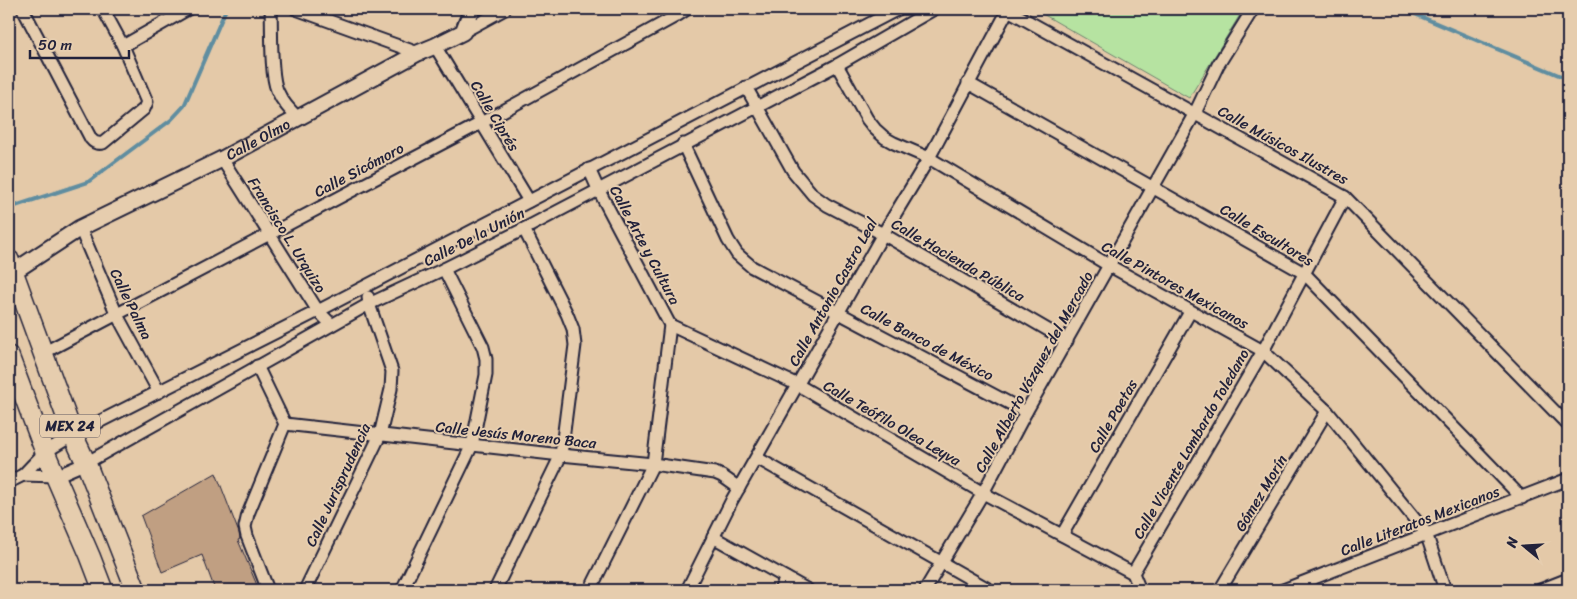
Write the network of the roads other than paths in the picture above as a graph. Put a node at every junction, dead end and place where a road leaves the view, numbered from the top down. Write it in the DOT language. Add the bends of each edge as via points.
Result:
graph roads {
  1 [pos="23,9"];
  2 [pos="103,9"];
  3 [pos="188,9"];
  4 [pos="271,9"];
  5 [pos="296,9"];
  6 [pos="472,9"];
  7 [pos="505,9"];
  8 [pos="688,9"];
  9 [pos="898,9"];
  10 [pos="934,9"];
  11 [pos="1253,9"];
  12 [pos="1008,10"];
  13 [pos="462,32"];
  14 [pos="123,46"];
  15 [pos="435,46"];
  16 [pos="418,53"];
  17 [pos="837,65"];
  18 [pos="968,84"];
  19 [pos="746,87"];
  20 [pos="756,108"];
  21 [pos="1195,113"];
  22 [pos="298,118"];
  23 [pos="481,123"];
  24 [pos="683,144"];
  25 [pos="929,158"];
  26 [pos="222,159"];
  27 [pos="589,169"];
  28 [pos="1154,187"];
  29 [pos="598,189"];
  30 [pos="1345,197"];
  31 [pos="529,201"];
  32 [pos="80,228"];
  33 [pos="524,229"];
  34 [pos="269,234"];
  35 [pos="883,234"];
  36 [pos="11,266"];
  37 [pos="1110,266"];
  38 [pos="444,269"];
  39 [pos="1304,273"];
  40 [pos="368,285"];
  41 [pos="369,304"];
  42 [pos="318,311"];
  43 [pos="839,312"];
  44 [pos="1190,312"];
  45 [pos="117,314"];
  46 [pos="331,324"];
  47 [pos="670,325"];
  48 [pos="1067,340"];
  49 [pos="1263,351"];
  50 [pos="43,353"];
  51 [pos="9,356"];
  52 [pos="257,366"];
  53 [pos="798,385"];
  54 [pos="159,392"];
  55 [pos="1327,411"];
  56 [pos="1026,412"];
  57 [pos="285,424"];
  58 [pos="1568,425"];
  59 [pos="73,435"];
  60 [pos="380,435"];
  61 [pos="472,445"];
  62 [pos="45,452"];
  63 [pos="561,455"];
  64 [pos="757,458"];
  65 [pos="86,463"];
  66 [pos="653,464"];
  67 [pos="23,475"];
  68 [pos="56,476"];
  69 [pos="1568,479"];
  70 [pos="9,482"];
  71 [pos="739,488"];
  72 [pos="983,493"];
  73 [pos="1522,498"];
  74 [pos="1426,534"];
  75 [pos="1062,535"];
  76 [pos="713,537"];
  77 [pos="942,562"];
  78 [pos="1133,573"];
  79 [pos="786,578"];
  80 [pos="1568,579"];
  81 [pos="103,590"];
  82 [pos="136,590"];
  83 [pos="268,590"];
  84 [pos="305,590"];
  85 [pos="402,590"];
  86 [pos="495,590"];
  87 [pos="590,590"];
  88 [pos="687,590"];
  89 [pos="780,590"];
  90 [pos="808,590"];
  91 [pos="925,590"];
  92 [pos="990,590"];
  93 [pos="1140,590"];
  94 [pos="1220,590"];
  95 [pos="1283,590"];
  96 [pos="1445,590"];
  97 [pos="1540,590"];
  1 -- 14 [label="street" via="95,143 103,143 147,104"];
  2 -- 14 [label="street"];
  3 -- 14 [label="street"];
  4 -- 22 [label="street" via="276,89"];
  5 -- 16 [label="street"];
  6 -- 13 [label="street"];
  7 -- 13 [label="street, Calle Olmo"];
  8 -- 23 [label="street, Calle Sicómoro"];
  9 -- 19 [label="street, Calle De la Unión"];
  10 -- 17 [label="street, Calle De la Unión"];
  11 -- 21 [label="street, Calle Alberto Vázquez del Mercado" via="1218,65"];
  12 -- 18 [label="street, Calle Antonio Castro Leal"];
  12 -- 21 [label="street, Calle Músicos Ilustres"];
  13 -- 15 [label="street, Calle Olmo"];
  15 -- 16 [label="street, Calle Olmo"];
  15 -- 23 [label="street, Calle Ciprés"];
  16 -- 22 [label="street, Calle Olmo"];
  17 -- 20 [label="street, Calle De la Unión"];
  17 -- 25 [label="street, Calle Pintores Mexicanos" via="875,129 894,144"];
  18 -- 25 [label="street, Calle Antonio Castro Leal"];
  18 -- 28 [label="street, Calle Escultores"];
  19 -- 20 [label="street, Calle Hacienda Pública"];
  19 -- 27 [label="street, Calle De la Unión"];
  20 -- 24 [label="street, Calle De la Unión"];
  20 -- 35 [label="street, Calle Hacienda Pública" via="793,172 814,195"];
  21 -- 28 [label="street, Calle Alberto Vázquez del Mercado"];
  21 -- 30 [label="street, Calle Músicos Ilustres"];
  22 -- 26 [label="street, Calle Olmo"];
  23 -- 31 [label="street, Calle Ciprés"];
  23 -- 34 [label="street, Calle Sicómoro"];
  24 -- 29 [label="street, Calle De la Unión"];
  24 -- 43 [label="street, Calle Banco de México" via="737,254 752,267"];
  25 -- 35 [label="street, Calle Antonio Castro Leal"];
  25 -- 37 [label="street, Calle Pintores Mexicanos"];
  26 -- 32 [label="street, Calle Olmo"];
  26 -- 34 [label="street, Francisco L. Urquizo"];
  27 -- 29 [label="street, Calle Arte y Cultura"];
  27 -- 31 [label="street, Calle De la Unión"];
  28 -- 37 [label="street, Calle Alberto Vázquez del Mercado"];
  28 -- 39 [label="street, Calle Escultores"];
  29 -- 33 [label="street, Calle De la Unión"];
  29 -- 47 [label="street, Calle Arte y Cultura"];
  30 -- 39 [label="street, Calle Vicente Lombardo Toledano"];
  30 -- 58 [label="street, Calle Músicos Ilustres"];
  31 -- 40 [label="street, Calle De la Unión"];
  32 -- 36 [label="street, Calle Olmo"];
  32 -- 45 [label="street, Calle Palma"];
  33 -- 38 [label="street, Calle De la Unión"];
  33 -- 63 [label="street" via="567,314 575,345"];
  34 -- 42 [label="street, Francisco L. Urquizo"];
  34 -- 45 [label="street, Calle Sicómoro"];
  35 -- 43 [label="street, Calle Antonio Castro Leal"];
  35 -- 48 [label="street, Calle Hacienda Pública"];
  36 -- 50 [label="main road, MEX 24"];
  37 -- 44 [label="street, Calle Pintores Mexicanos"];
  37 -- 48 [label="street, Calle Alberto Vázquez del Mercado"];
  38 -- 41 [label="street, Calle De la Unión"];
  38 -- 61 [label="street" via="486,360"];
  39 -- 49 [label="street, Calle Vicente Lombardo Toledano"];
  39 -- 73 [label="street, Calle Escultores"];
  40 -- 41 [label="street, Calle Jurisprudencia"];
  40 -- 42 [label="street, Calle De la Unión"];
  41 -- 46 [label="street, Calle De la Unión"];
  41 -- 60 [label="street, Calle Jurisprudencia" via="392,371"];
  42 -- 46 [label="street, Francisco L. Urquizo"];
  42 -- 54 [label="street, Calle De la Unión"];
  43 -- 53 [label="street, Calle Antonio Castro Leal"];
  43 -- 56 [label="street, Calle Banco de México"];
  44 -- 49 [label="street, Calle Pintores Mexicanos"];
  44 -- 75 [label="street, Calle Poetas"];
  45 -- 50 [label="street, Calle Sicómoro"];
  45 -- 54 [label="street, Calle Palma"];
  46 -- 52 [label="street, Calle De la Unión"];
  47 -- 53 [label="street, Calle Teófilo Olea Leyva"];
  47 -- 66 [label="street, Calle Arte y Cultura"];
  48 -- 56 [label="street, Calle Alberto Vázquez del Mercado"];
  49 -- 55 [label="street, Calle Pintores Mexicanos"];
  49 -- 78 [label="street, Calle Vicente Lombardo Toledano"];
  50 -- 59 [label="main road, MEX 24"];
  51 -- 62 [label="main road, MEX 24"];
  52 -- 57 [label="street"];
  52 -- 65 [label="street, Calle De la Unión"];
  53 -- 64 [label="street, Calle Antonio Castro Leal"];
  53 -- 72 [label="street, Calle Teófilo Olea Leyva"];
  54 -- 59 [label="street, Calle De la Unión"];
  55 -- 74 [label="street, Calle Pintores Mexicanos"];
  55 -- 94 [label="street, Gómez Morín"];
  56 -- 72 [label="street, Calle Alberto Vázquez del Mercado"];
  57 -- 60 [label="street, Calle Jesús Moreno Baca"];
  57 -- 83 [label="street" via="245,527"];
  59 -- 62 [label="street, Calle De la Unión"];
  59 -- 65 [label="main road, MEX 24"];
  60 -- 61 [label="street, Calle Jesús Moreno Baca"];
  60 -- 84 [label="street, Calle Jurisprudencia"];
  61 -- 63 [label="street, Calle Jesús Moreno Baca"];
  61 -- 85 [label="street"];
  62 -- 67 [label="street, Calle De la Unión"];
  62 -- 68 [label="main road, MEX 24"];
  63 -- 66 [label="street, Calle Jesús Moreno Baca"];
  63 -- 86 [label="street"];
  64 -- 71 [label="street, Calle Antonio Castro Leal"];
  64 -- 77 [label="street"];
  65 -- 68 [label="street, Calle De la Unión"];
  65 -- 82 [label="main road, MEX 24"];
  66 -- 71 [label="street, Calle Jesús Moreno Baca" via="715,473"];
  66 -- 87 [label="street, Calle Arte y Cultura"];
  67 -- 68 [label="street, Calle De la Unión"];
  67 -- 70 [label="street, Calle De la Unión"];
  68 -- 81 [label="main road, MEX 24"];
  69 -- 73 [label="street, Calle Literatos Mexicanos"];
  71 -- 76 [label="street, Calle Antonio Castro Leal"];
  72 -- 75 [label="street, Calle Teófilo Olea Leyva"];
  72 -- 77 [label="street, Calle Alberto Vázquez del Mercado"];
  73 -- 74 [label="street, Calle Literatos Mexicanos"];
  74 -- 95 [label="street, Calle Literatos Mexicanos"];
  74 -- 96 [label="street, Calle Pintores Mexicanos"];
  75 -- 78 [label="street, Calle Teófilo Olea Leyva"];
  76 -- 79 [label="street"];
  76 -- 88 [label="street, Calle Antonio Castro Leal"];
  77 -- 91 [label="street, Calle Alberto Vázquez del Mercado"];
  77 -- 92 [label="street"];
  78 -- 93 [label="street"];
  79 -- 89 [label="street"];
  79 -- 90 [label="street"];
  80 -- 97 [label="street"];
}
